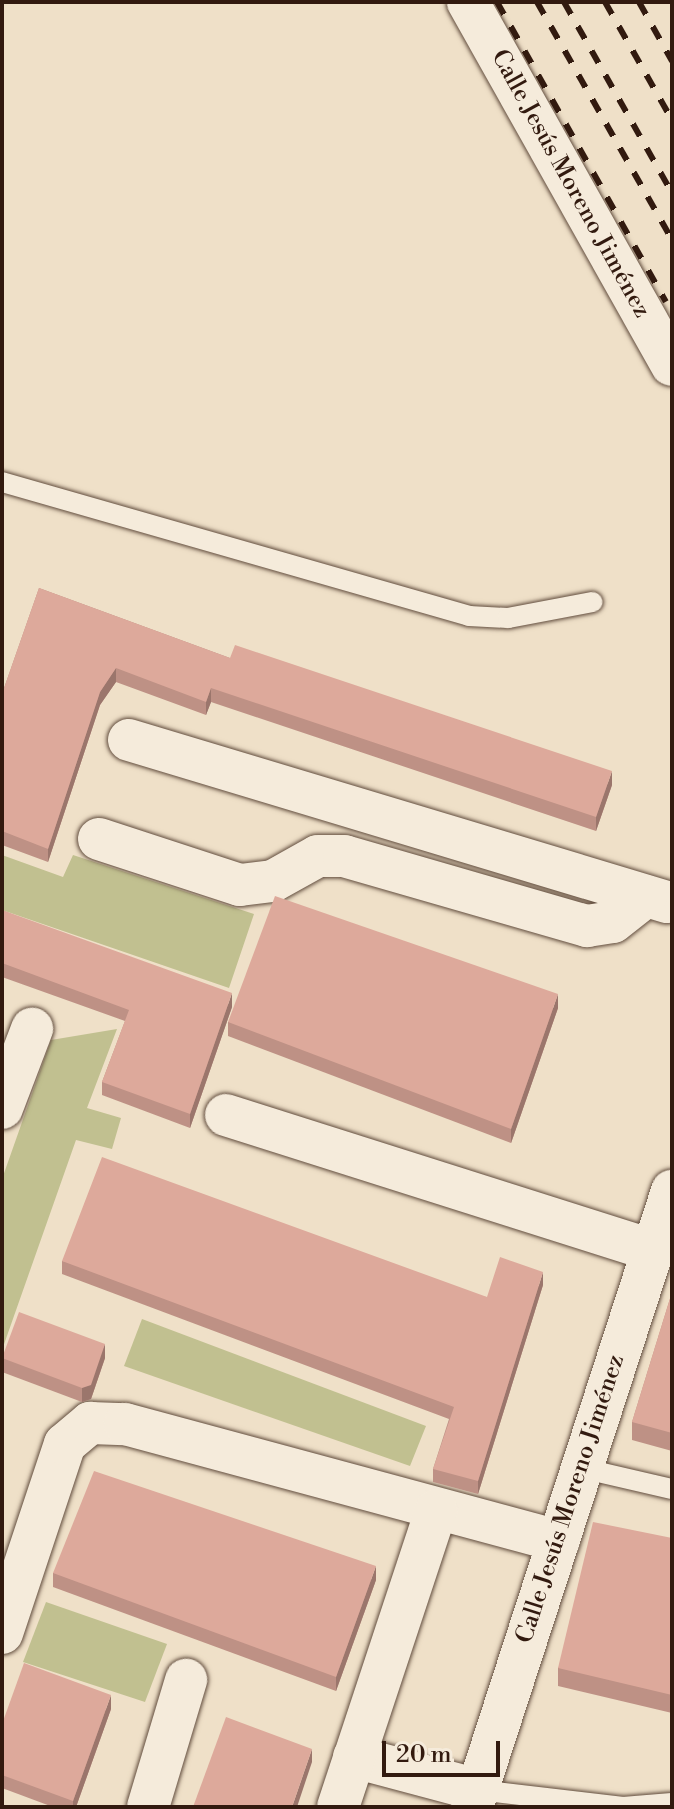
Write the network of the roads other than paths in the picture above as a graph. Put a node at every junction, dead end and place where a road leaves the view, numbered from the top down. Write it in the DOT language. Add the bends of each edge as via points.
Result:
graph roads {
  1 [pos="468,2"];
  2 [pos="672,365"];
  3 [pos="2,482"];
  4 [pos="593,602"];
  5 [pos="129,740"];
  6 [pos="99,839"];
  7 [pos="659,900"];
  8 [pos="32,1029"];
  9 [pos="2,1108"];
  10 [pos="226,1115"];
  11 [pos="672,1191"];
  12 [pos="651,1250"];
  13 [pos="581,1468"];
  14 [pos="672,1489"];
  15 [pos="436,1510"];
  16 [pos="559,1541"];
  17 [pos="2,1633"];
  18 [pos="186,1680"];
  19 [pos="354,1757"];
  20 [pos="475,1798"];
  21 [pos="672,1803"];
  22 [pos="148,1807"];
  23 [pos="338,1807"];
  1 -- 2 [label="street, Calle Jesús Moreno Jiménez"];
  3 -- 4 [label="lane" via="469,616 508,618"];
  5 -- 7 [label="street"];
  6 -- 7 [label="street" via="240,885 273,881 318,856 344,856 587,926 613,922"];
  8 -- 9 [label="street"];
  10 -- 12 [label="street"];
  11 -- 12 [label="street, Calle Jesús Moreno Jiménez"];
  12 -- 13 [label="street, Calle Jesús Moreno Jiménez"];
  13 -- 14 [label="lane"];
  13 -- 16 [label="street, Calle Jesús Moreno Jiménez"];
  15 -- 16 [label="street"];
  15 -- 17 [label="street" via="125,1424 90,1423 65,1444"];
  15 -- 19 [label="street"];
  16 -- 20 [label="street, Calle Jesús Moreno Jiménez"];
  18 -- 22 [label="street"];
  19 -- 20 [label="street"];
  19 -- 23 [label="street"];
  20 -- 21 [label="lane" via="623,1807"];
}
